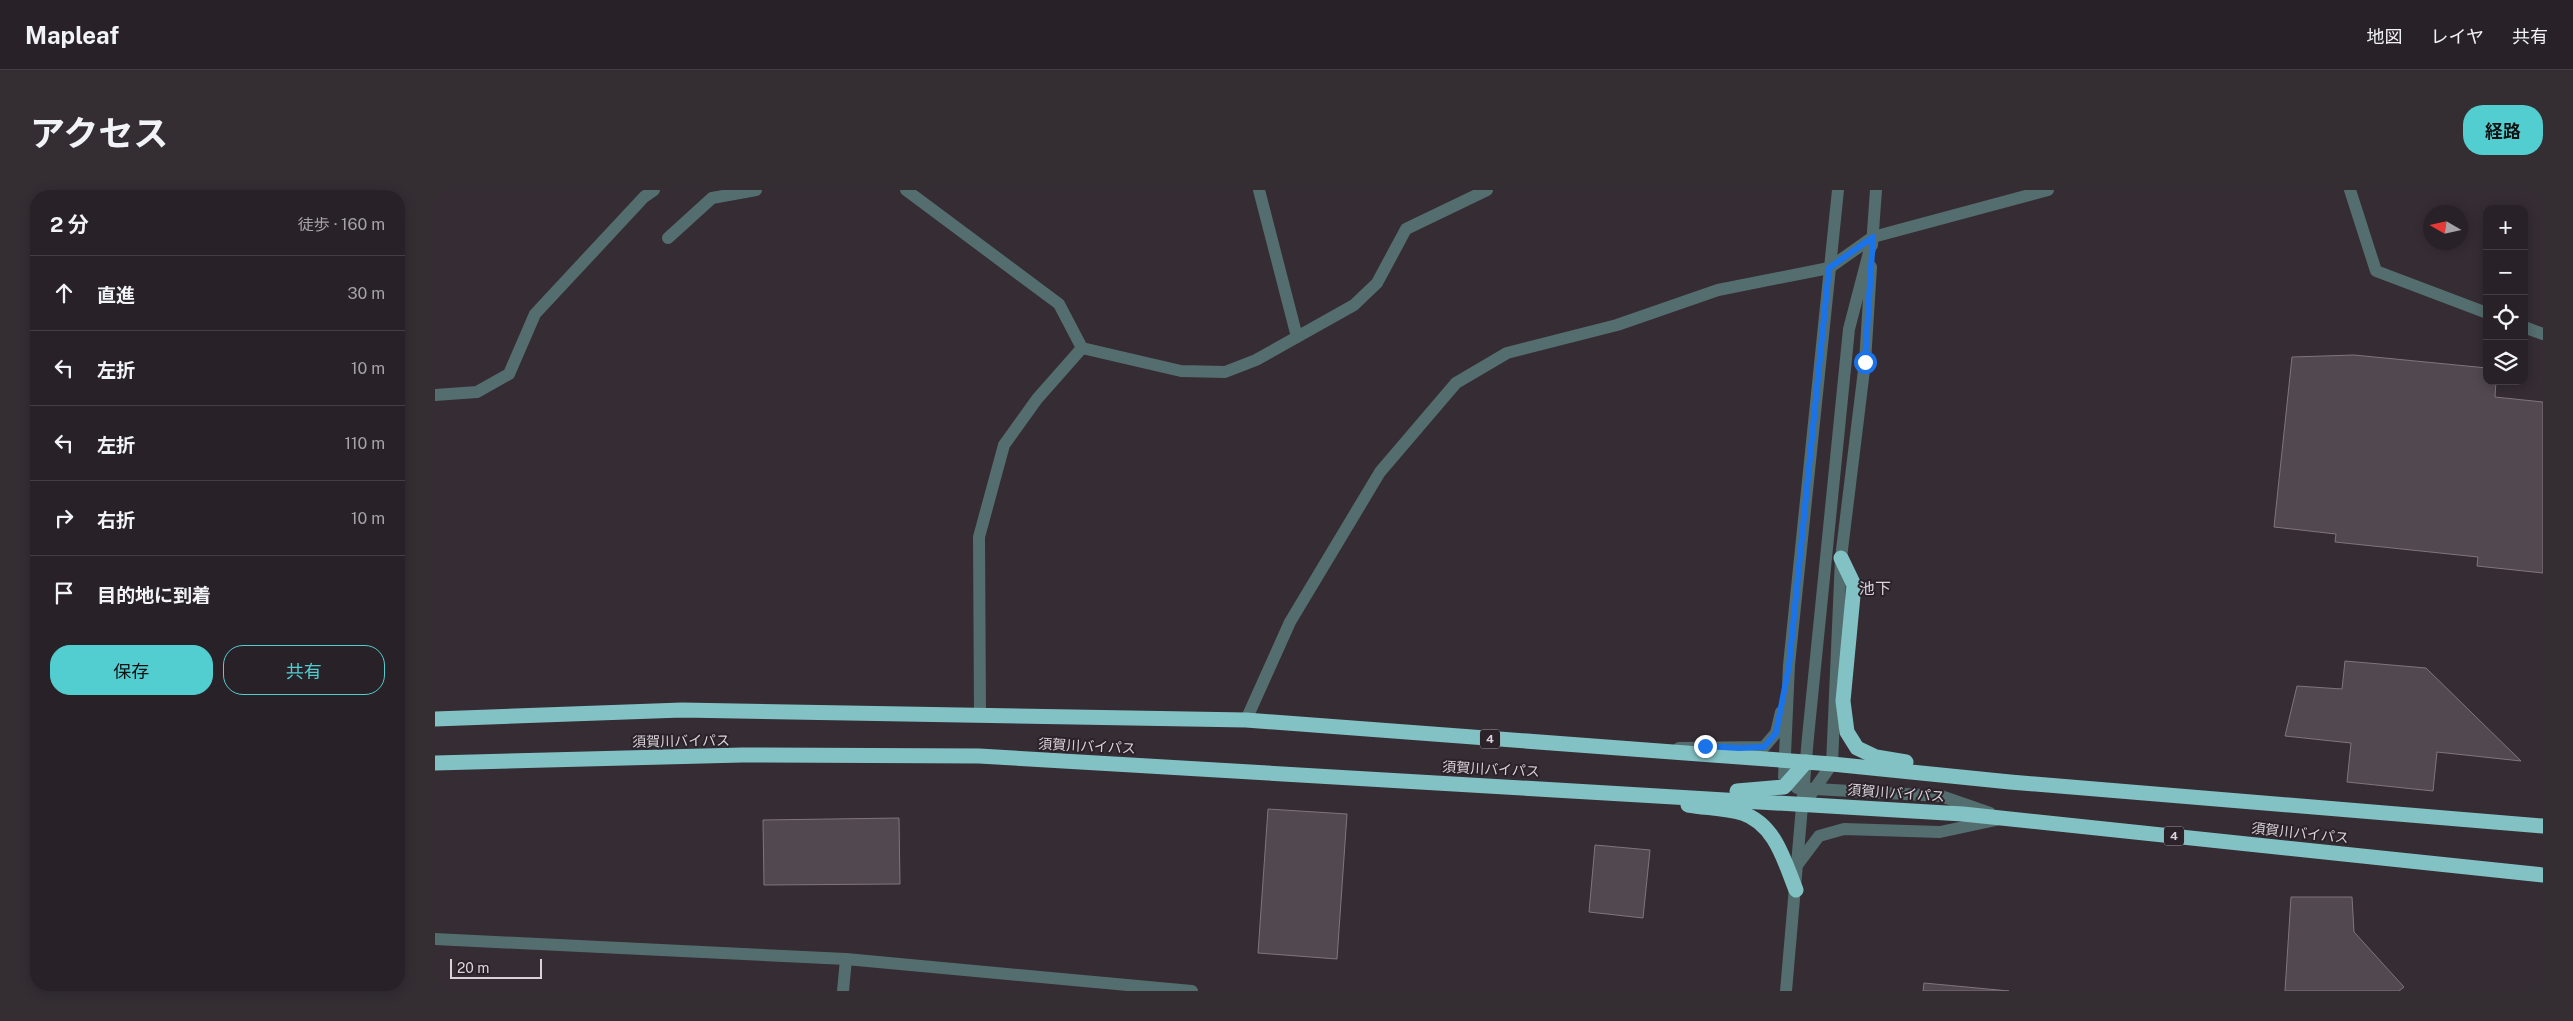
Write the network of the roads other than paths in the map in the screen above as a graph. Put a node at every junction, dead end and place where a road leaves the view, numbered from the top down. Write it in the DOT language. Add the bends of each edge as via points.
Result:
graph roads {
  1 [pos="654,190"];
  2 [pos="756,190"];
  3 [pos="906,190"];
  4 [pos="1259,190"];
  5 [pos="1487,190"];
  6 [pos="1838,190"];
  7 [pos="1876,190"];
  8 [pos="2048,190"];
  9 [pos="2351,190"];
  10 [pos="1873,237"];
  11 [pos="668,238"];
  12 [pos="1829,268"];
  13 [pos="2483,311"];
  14 [pos="2528,328"];
  15 [pos="2543,334"];
  16 [pos="1297,337"];
  17 [pos="1082,348"];
  18 [pos="435,395"];
  19 [pos="1841,558"];
  20 [pos="1789,666"];
  21 [pos="980,714"];
  22 [pos="435,719"];
  23 [pos="1246,720"];
  24 [pos="1642,750"];
  25 [pos="1784,761"];
  26 [pos="1806,762"];
  27 [pos="435,763"];
  28 [pos="1832,764"];
  29 [pos="1789,782"];
  30 [pos="2010,782"];
  31 [pos="1615,793"];
  32 [pos="1808,793"];
  33 [pos="2005,818"];
  34 [pos="2543,826"];
  35 [pos="1797,864"];
  36 [pos="2543,875"];
  37 [pos="1795,890"];
  38 [pos="435,939"];
  39 [pos="846,959"];
  40 [pos="843,991"];
  41 [pos="1192,991"];
  42 [pos="1786,991"];
  1 -- 18 [label="street" via="535,314 509,374 477,392"];
  2 -- 11 [label="street" via="713,198"];
  3 -- 17 [label="street" via="1059,304"];
  4 -- 16 [label="street"];
  5 -- 16 [label="street" via="1406,228 1377,283 1354,305"];
  6 -- 12 [label="street"];
  7 -- 10 [label="street"];
  8 -- 10 [label="street"];
  9 -- 13 [label="street" via="2377,271"];
  10 -- 12 [label="street"];
  10 -- 19 [label="street" via="1865,362"];
  10 -- 26 [label="street" via="1849,329"];
  12 -- 20 [label="street"];
  12 -- 23 [label="street" via="1718,290 1617,325 1507,353 1456,383 1380,472 1290,622"];
  14 -- 15 [label="street"];
  16 -- 17 [label="street" via="1256,360 1225,372 1181,371"];
  17 -- 21 [label="street" via="1004,445 979,537"];
  19 -- 28 [label="street"];
  19 -- 30 [label="highway" via="1854,585 1843,701 1847,732 1857,748 1876,757"];
  20 -- 24 [label="street" via="1776,733 1764,747"];
  20 -- 25 [label="street"];
  21 -- 22 [label="highway, 須賀川バイパス / 4" via="682,710"];
  21 -- 23 [label="highway, 須賀川バイパス / 4"];
  23 -- 24 [label="highway, 須賀川バイパス / 4"];
  24 -- 25 [label="highway, 須賀川バイパス / 4"];
  25 -- 26 [label="highway, 須賀川バイパス / 4"];
  25 -- 29 [label="street" via="1784,777"];
  26 -- 28 [label="highway, 須賀川バイパス / 4"];
  26 -- 29 [label="highway"];
  26 -- 32 [label="street"];
  27 -- 31 [label="highway, 須賀川バイパス / 4" via="742,755 979,756"];
  28 -- 30 [label="highway, 須賀川バイパス / 4"];
  28 -- 32 [label="street"];
  29 -- 31 [label="highway" via="1784,787 1751,791"];
  29 -- 32 [label="street"];
  30 -- 34 [label="highway, 須賀川バイパス / 4"];
  31 -- 32 [label="highway, 須賀川バイパス / 4"];
  31 -- 37 [label="highway" via="1741,813 1761,823 1777,843"];
  32 -- 33 [label="highway, 須賀川バイパス / 4"];
  32 -- 35 [label="street"];
  33 -- 35 [label="street" via="1940,832 1844,829 1819,836"];
  33 -- 36 [label="highway, 須賀川バイパス / 4"];
  35 -- 37 [label="street"];
  37 -- 42 [label="street"];
  38 -- 39 [label="street"];
  39 -- 40 [label="street"];
  39 -- 41 [label="street"];
}
